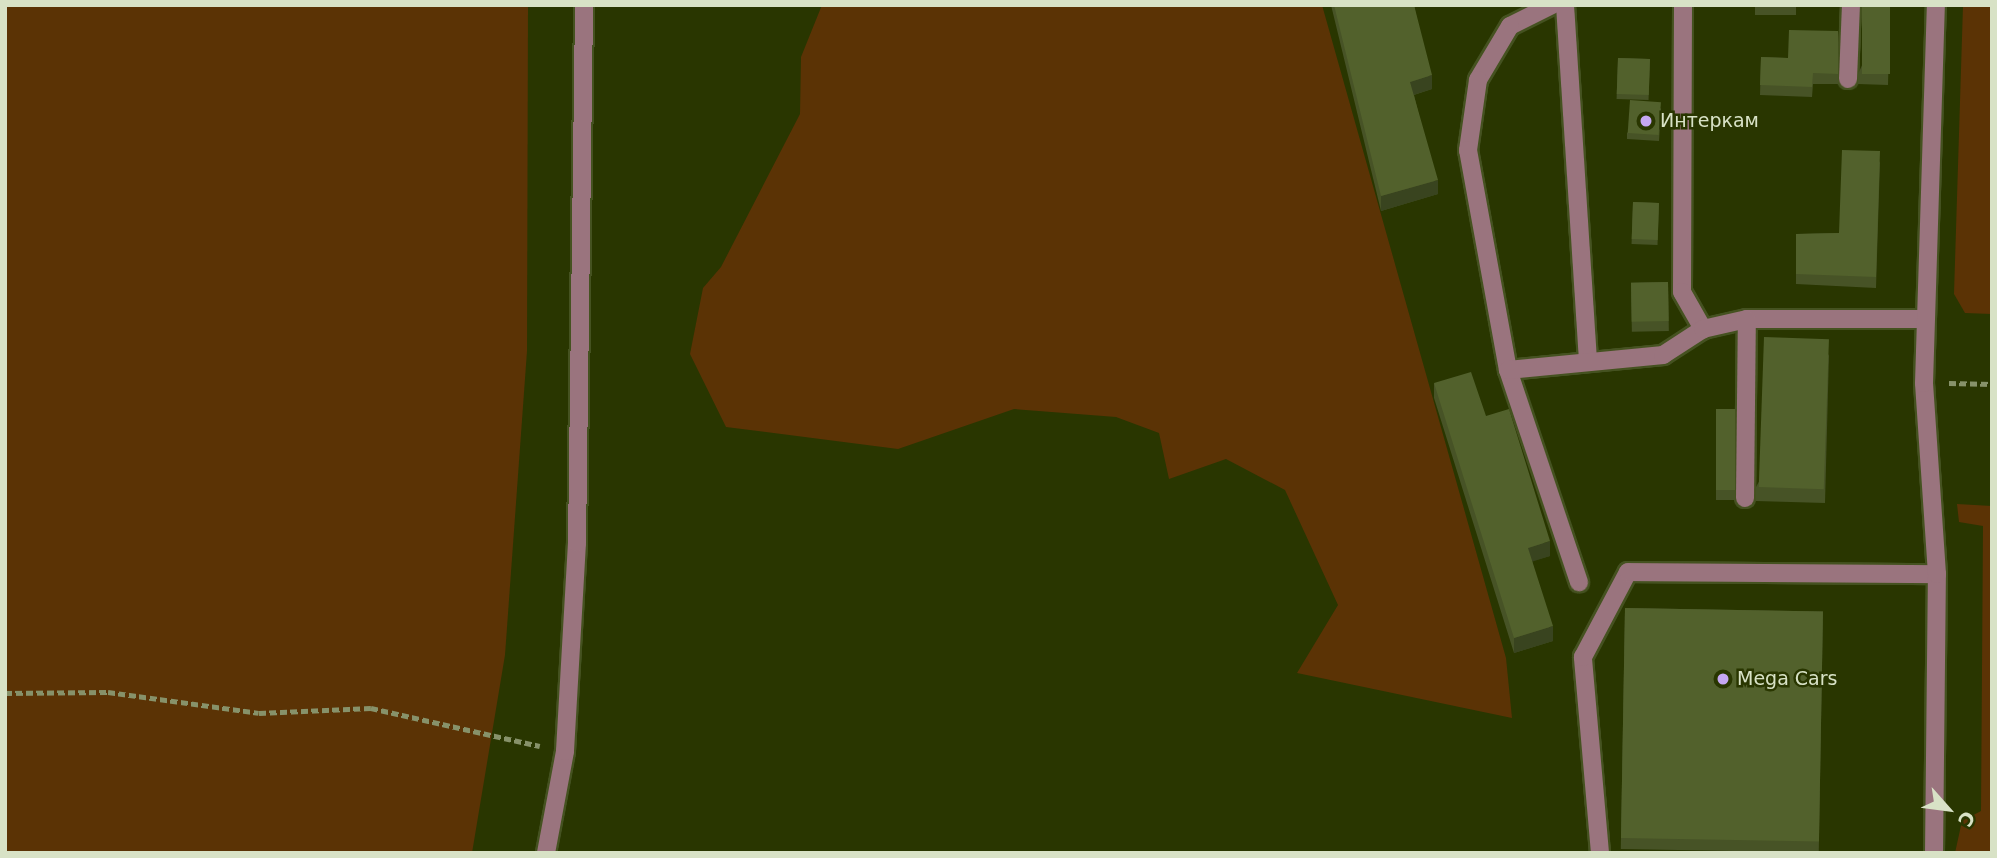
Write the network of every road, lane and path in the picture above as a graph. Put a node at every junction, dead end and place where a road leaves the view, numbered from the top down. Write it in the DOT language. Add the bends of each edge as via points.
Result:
graph roads {
  1 [pos="584,5"];
  2 [pos="1552,5"];
  3 [pos="1565,5"];
  4 [pos="1683,5"];
  5 [pos="1851,5"];
  6 [pos="1936,5"];
  7 [pos="1849,79"];
  8 [pos="1748,319"];
  9 [pos="1925,320"];
  10 [pos="1703,329"];
  11 [pos="1588,360"];
  12 [pos="1508,370"];
  13 [pos="1924,383"];
  14 [pos="1992,384"];
  15 [pos="1745,498"];
  16 [pos="1937,574"];
  17 [pos="1579,582"];
  18 [pos="5,693"];
  19 [pos="565,751"];
  20 [pos="546,853"];
  21 [pos="1600,853"];
  22 [pos="1934,853"];
  1 -- 19 [label="street" via="577,543"];
  2 -- 12 [label="street" via="1510,26 1478,80 1468,150"];
  3 -- 11 [label="street"];
  4 -- 10 [label="street" via="1682,292"];
  5 -- 7 [label="street"];
  6 -- 9 [label="street"];
  8 -- 9 [label="street"];
  8 -- 10 [label="street"];
  8 -- 15 [label="street"];
  9 -- 13 [label="street"];
  10 -- 11 [label="street" via="1662,355"];
  11 -- 12 [label="street"];
  12 -- 17 [label="street"];
  13 -- 14 [label="path"];
  13 -- 16 [label="street"];
  16 -- 21 [label="street" via="1628,572 1583,657"];
  16 -- 22 [label="street"];
  18 -- 19 [label="path" via="108,692 259,713 371,708"];
  19 -- 20 [label="street"];
}
